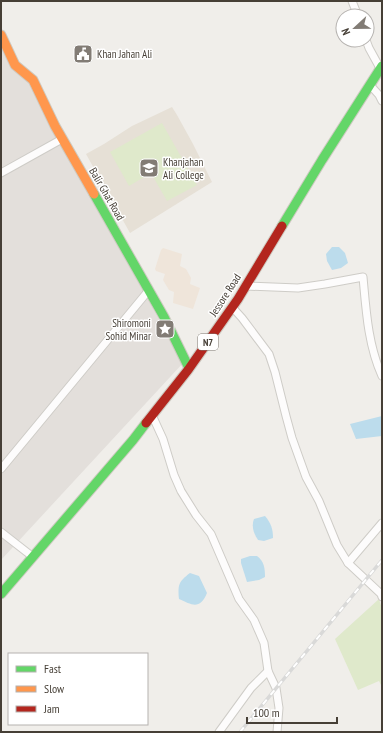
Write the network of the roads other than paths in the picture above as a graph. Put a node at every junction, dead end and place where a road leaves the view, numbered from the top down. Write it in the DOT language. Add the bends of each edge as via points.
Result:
graph roads {
  1 [pos="1,35"];
  2 [pos="1,41"];
  3 [pos="369,48"];
  4 [pos="381,67"];
  5 [pos="370,84"];
  6 [pos="382,101"];
  7 [pos="61,140"];
  8 [pos="1,173"];
  9 [pos="246,286"];
  10 [pos="148,291"];
  11 [pos="232,307"];
  12 [pos="189,369"];
  13 [pos="382,376"];
  14 [pos="152,415"];
  15 [pos="1,468"];
  16 [pos="382,523"];
  17 [pos="1,532"];
  18 [pos="33,557"];
  19 [pos="348,563"];
  20 [pos="1,594"];
  21 [pos="382,597"];
  22 [pos="268,671"];
  23 [pos="220,732"];
  24 [pos="277,732"];
  1 -- 7 [label="main road, Balir Ghat Road" via="15,65 33,80"];
  2 -- 7 [label="main road, Balir Ghat Road" via="13,66 36,91 51,125"];
  3 -- 4 [label="street"];
  4 -- 5 [label="main road, Jessore Road / N7"];
  5 -- 6 [label="street"];
  5 -- 9 [label="main road, Jessore Road / N7"];
  7 -- 8 [label="street"];
  7 -- 10 [label="main road, Balir Ghat Road"];
  9 -- 11 [label="main road, Jessore Road / N7"];
  9 -- 13 [label="street" via="298,288 363,277 367,322 376,364"];
  10 -- 12 [label="main road, Balir Ghat Road"];
  10 -- 15 [label="street"];
  11 -- 12 [label="main road, Jessore Road / N7"];
  11 -- 19 [label="street" via="269,354 290,431 306,477"];
  12 -- 14 [label="main road, Jessore Road / N7"];
  14 -- 18 [label="main road, Jessore Road / N7"];
  14 -- 22 [label="street" via="181,491 211,534 239,599 254,620 264,644"];
  16 -- 19 [label="street"];
  17 -- 18 [label="street"];
  18 -- 20 [label="main road, Jessore Road / N7"];
  19 -- 21 [label="street"];
  22 -- 23 [label="street" via="251,688"];
  22 -- 24 [label="street" via="276,688 279,708"];
}
